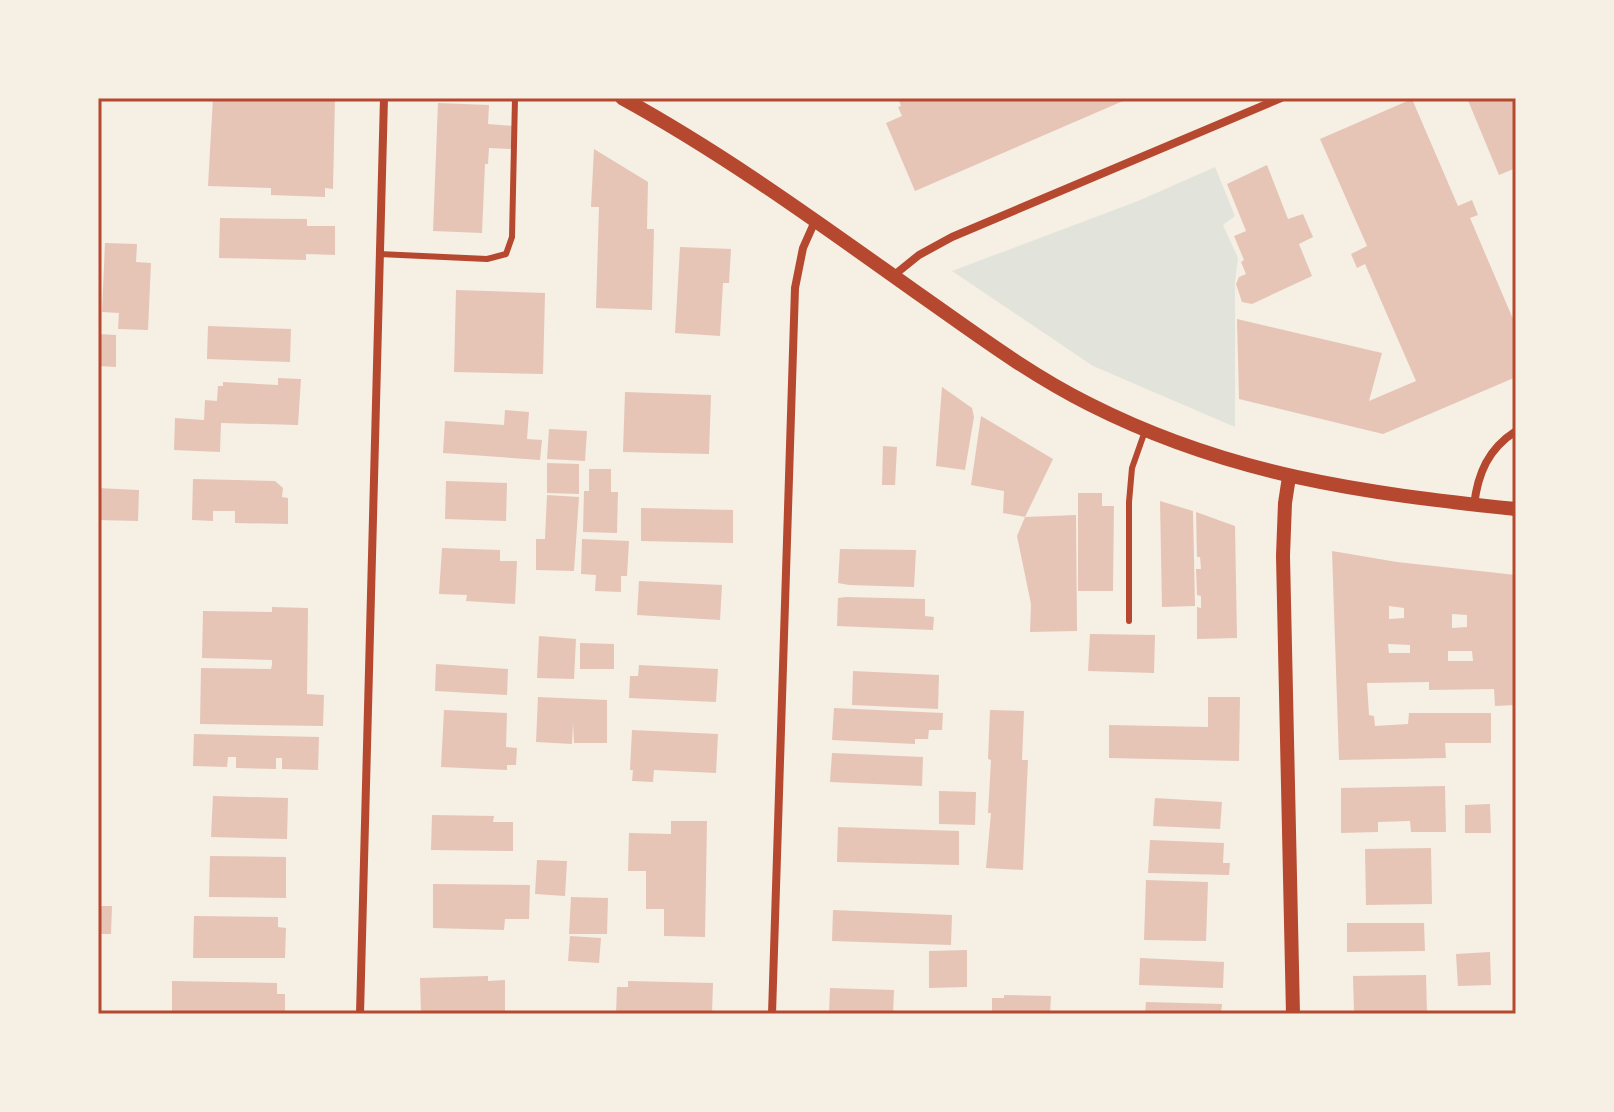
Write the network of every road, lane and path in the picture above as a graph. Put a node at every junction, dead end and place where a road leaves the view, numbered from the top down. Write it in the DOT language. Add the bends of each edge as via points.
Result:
graph roads {
  1 [pos="384,98"];
  2 [pos="515,98"];
  3 [pos="622,98"];
  4 [pos="1281,98"];
  5 [pos="815,221"];
  6 [pos="379,254"];
  7 [pos="893,276"];
  8 [pos="1145,431"];
  9 [pos="1516,431"];
  10 [pos="1289,477"];
  11 [pos="1474,505"];
  12 [pos="1516,509"];
  13 [pos="1129,621"];
  14 [pos="360,1014"];
  15 [pos="772,1014"];
  16 [pos="1293,1014"];
  1 -- 6 [label="street"];
  2 -- 6 [label="lane" via="512,237 506,254 487,259"];
  3 -- 5 [label="street" via="716,153"];
  4 -- 7 [label="street" via="952,237"];
  5 -- 7 [label="street"];
  5 -- 15 [label="street" via="795,288"];
  6 -- 14 [label="street"];
  7 -- 8 [label="street" via="1055,386"];
  8 -- 10 [label="street"];
  8 -- 13 [label="lane" via="1132,468 1129,502"];
  9 -- 11 [label="street" via="1487,458"];
  10 -- 11 [label="street"];
  10 -- 16 [label="street" via="1283,556"];
  11 -- 12 [label="street"];
}
